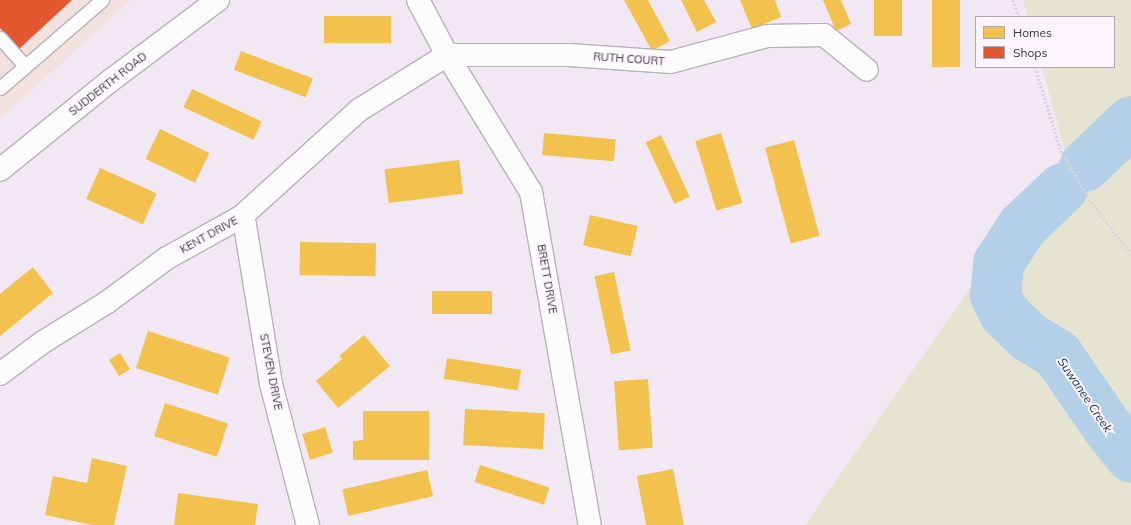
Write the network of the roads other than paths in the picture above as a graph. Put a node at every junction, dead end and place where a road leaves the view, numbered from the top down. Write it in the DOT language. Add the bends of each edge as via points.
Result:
graph roads {
  1 [pos="102,0"];
  2 [pos="218,0"];
  3 [pos="418,0"];
  4 [pos="0,38"];
  5 [pos="447,55"];
  6 [pos="25,66"];
  7 [pos="867,70"];
  8 [pos="0,88"];
  9 [pos="0,170"];
  10 [pos="241,217"];
  11 [pos="0,374"];
  12 [pos="308,525"];
  13 [pos="590,525"];
  1 -- 6 [label="lane"];
  2 -- 9 [label="street, SUDDERTH ROAD" via="110,81"];
  3 -- 5 [label="street, BRETT DRIVE"];
  4 -- 6 [label="lane"];
  5 -- 7 [label="street, RUTH COURT" via="569,55 671,62 767,36 824,35"];
  5 -- 10 [label="street, KENT DRIVE" via="359,110"];
  5 -- 13 [label="street, BRETT DRIVE" via="531,192"];
  6 -- 8 [label="lane"];
  10 -- 11 [label="street, KENT DRIVE" via="167,258 106,303 43,342"];
  10 -- 12 [label="street, STEVEN DRIVE" via="245,225 271,384"];
}
